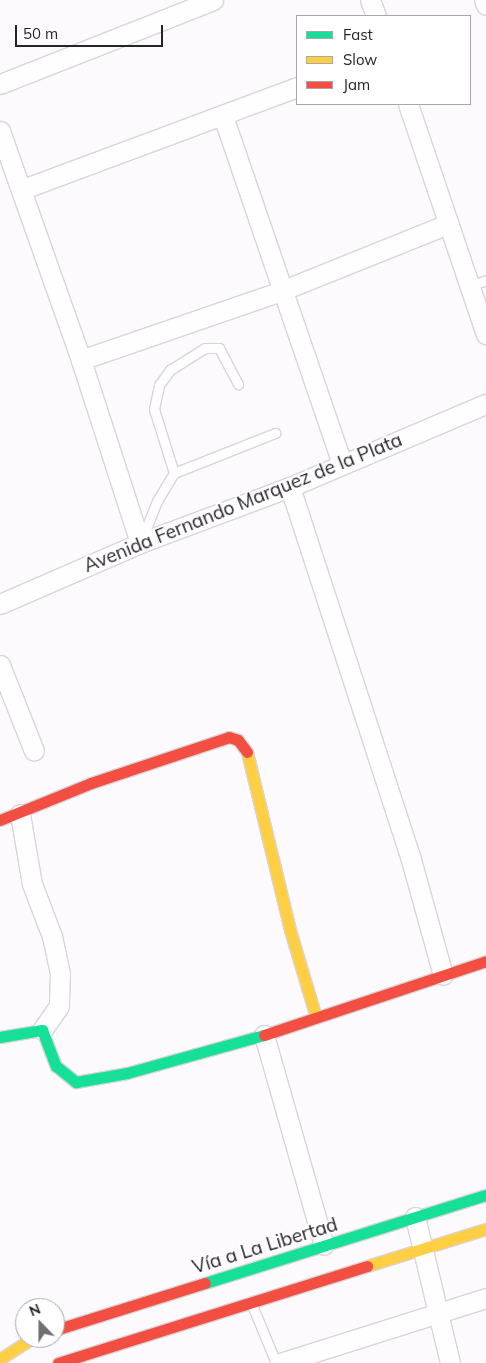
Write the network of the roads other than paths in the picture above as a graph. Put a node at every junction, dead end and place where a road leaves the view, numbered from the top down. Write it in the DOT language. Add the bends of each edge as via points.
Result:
graph roads {
  1 [pos="213,0"];
  2 [pos="370,0"];
  3 [pos="484,0"];
  4 [pos="486,5"];
  5 [pos="376,15"];
  6 [pos="0,84"];
  7 [pos="296,87"];
  8 [pos="408,105"];
  9 [pos="223,116"];
  10 [pos="0,131"];
  11 [pos="23,189"];
  12 [pos="448,224"];
  13 [pos="478,283"];
  14 [pos="281,291"];
  15 [pos="486,334"];
  16 [pos="81,360"];
  17 [pos="238,384"];
  18 [pos="486,404"];
  19 [pos="275,433"];
  20 [pos="342,463"];
  21 [pos="174,473"];
  22 [pos="290,487"];
  23 [pos="140,543"];
  24 [pos="0,604"];
  25 [pos="0,665"];
  26 [pos="34,751"];
  27 [pos="20,814"];
  28 [pos="0,820"];
  29 [pos="486,961"];
  30 [pos="443,975"];
  31 [pos="316,1017"];
  32 [pos="42,1030"];
  33 [pos="264,1034"];
  34 [pos="0,1037"];
  35 [pos="486,1195"];
  36 [pos="415,1217"];
  37 [pos="486,1229"];
  38 [pos="324,1245"];
  39 [pos="423,1249"];
  40 [pos="486,1298"];
  41 [pos="251,1302"];
  42 [pos="438,1313"];
  43 [pos="65,1327"];
  44 [pos="16,1348"];
  45 [pos="1,1358"];
  46 [pos="17,1362"];
  47 [pos="58,1363"];
  48 [pos="276,1363"];
  49 [pos="280,1363"];
  50 [pos="450,1363"];
  1 -- 6 [label="street"];
  2 -- 5 [label="street"];
  3 -- 4 [label="street"];
  7 -- 9 [label="street"];
  8 -- 12 [label="street"];
  9 -- 11 [label="street"];
  9 -- 14 [label="street"];
  10 -- 11 [label="street"];
  11 -- 16 [label="street"];
  12 -- 13 [label="street"];
  12 -- 14 [label="street"];
  13 -- 15 [label="street"];
  14 -- 16 [label="street"];
  14 -- 20 [label="street"];
  16 -- 23 [label="street"];
  17 -- 21 [label="lane" via="219,348 205,348 170,370 159,384 154,409"];
  18 -- 20 [label="street, Avenida Fernando Marquez de la Plata"];
  19 -- 21 [label="lane"];
  20 -- 22 [label="street, Avenida Fernando Marquez de la Plata"];
  21 -- 23 [label="lane" via="157,501"];
  22 -- 23 [label="street, Avenida Fernando Marquez de la Plata"];
  22 -- 30 [label="street" via="410,856"];
  23 -- 24 [label="street, Avenida Fernando Marquez de la Plata"];
  25 -- 26 [label="street"];
  27 -- 28 [label="street"];
  27 -- 31 [label="street" via="91,782 229,737 238,740 245,746 259,792 290,930"];
  27 -- 32 [label="street" via="32,884 52,936 60,973 59,1006"];
  29 -- 30 [label="street"];
  30 -- 31 [label="street"];
  31 -- 33 [label="street"];
  32 -- 33 [label="street" via="56,1066 76,1082 127,1073"];
  32 -- 34 [label="street"];
  33 -- 38 [label="street"];
  35 -- 36 [label="street, Vía a La Libertad"];
  36 -- 38 [label="street, Vía a La Libertad"];
  36 -- 39 [label="street"];
  37 -- 39 [label="street"];
  38 -- 43 [label="street, Vía a La Libertad"];
  39 -- 41 [label="street"];
  39 -- 42 [label="street"];
  40 -- 42 [label="street"];
  41 -- 47 [label="street"];
  41 -- 48 [label="lane"];
  42 -- 49 [label="street"];
  42 -- 50 [label="street"];
  44 -- 45 [label="street"];
  45 -- 46 [label="street"];
}
